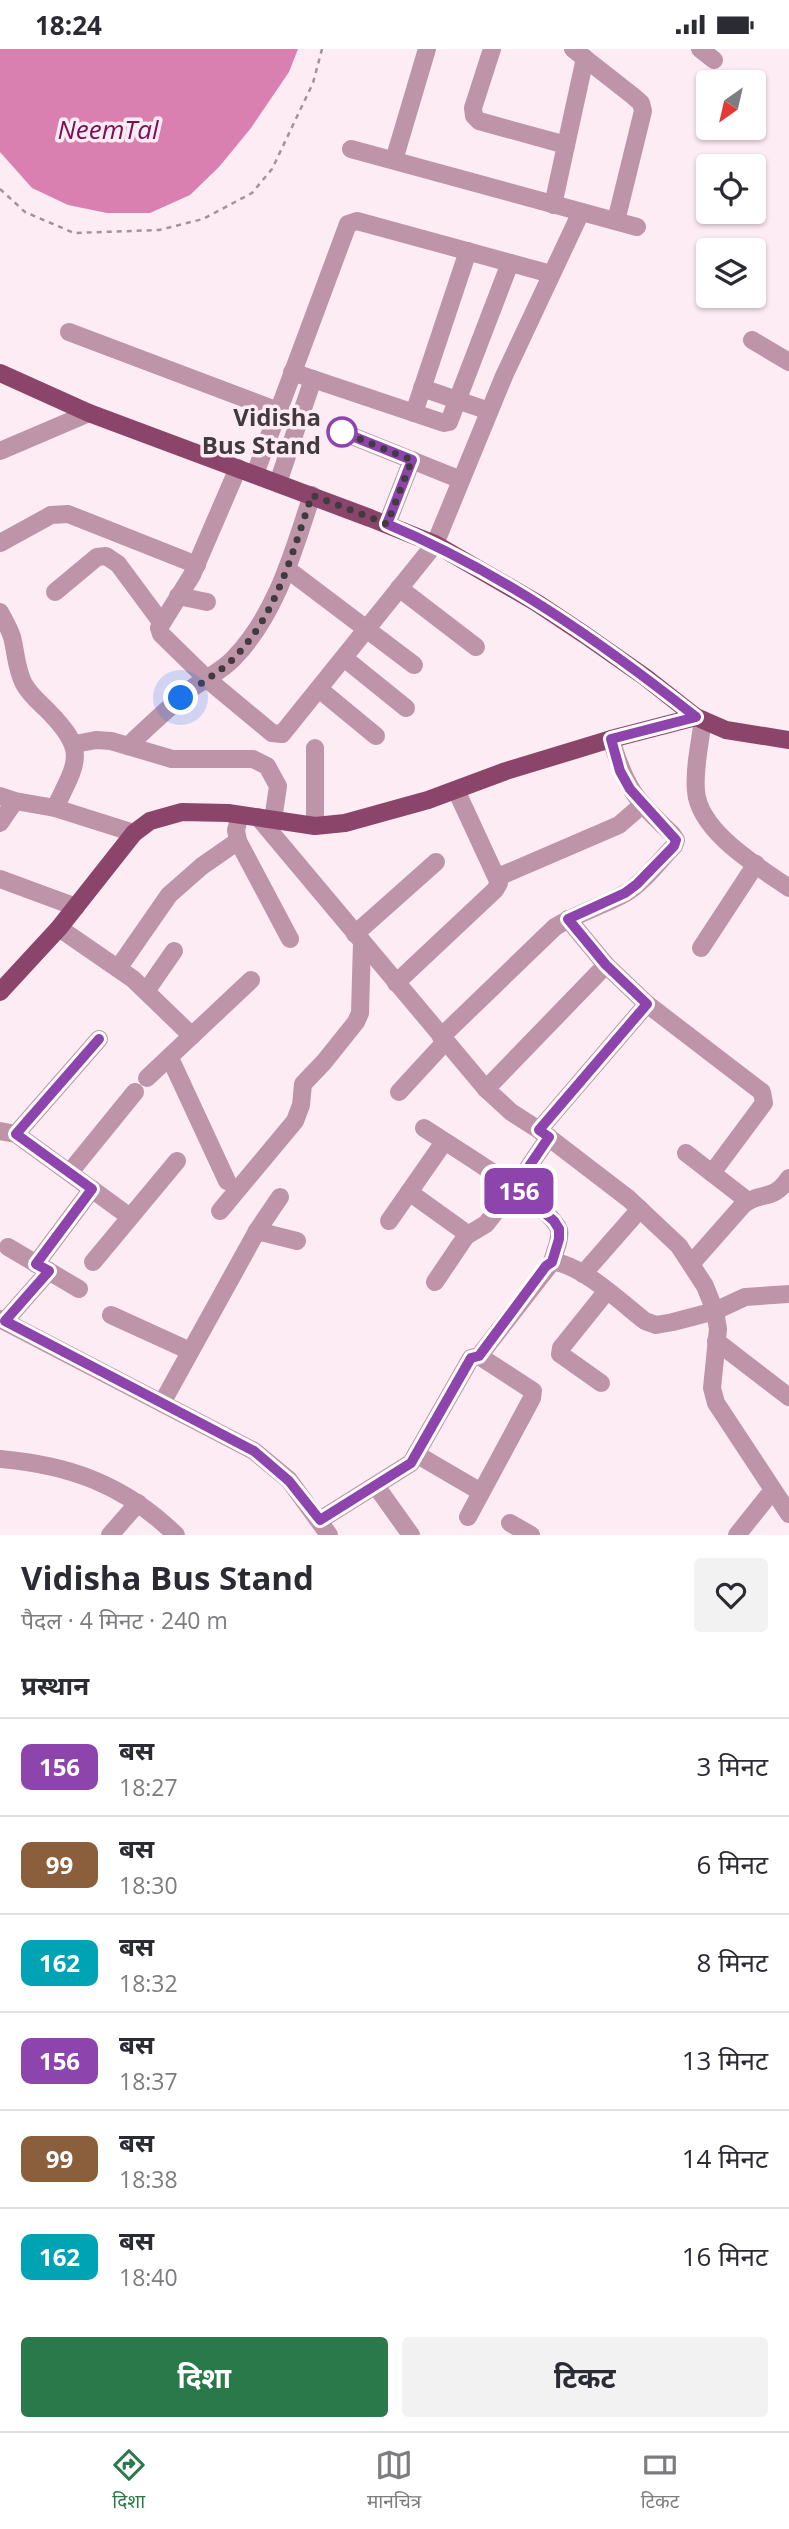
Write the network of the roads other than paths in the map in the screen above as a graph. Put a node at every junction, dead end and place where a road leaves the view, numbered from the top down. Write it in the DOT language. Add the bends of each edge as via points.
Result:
graph roads {
  1 [pos="427,49"];
  2 [pos="492,49"];
  3 [pos="579,53"];
  4 [pos="566,145"];
  5 [pos="351,149"];
  6 [pos="394,160"];
  7 [pos="553,205"];
  8 [pos="581,212"];
  9 [pos="615,221"];
  10 [pos="637,227"];
  11 [pos="468,251"];
  12 [pos="510,263"];
  13 [pos="551,274"];
  14 [pos="69,332"];
  15 [pos="752,340"];
  16 [pos="789,362"];
  17 [pos="292,372"];
  18 [pos="0,373"];
  19 [pos="313,379"];
  20 [pos="422,388"];
  21 [pos="459,400"];
  22 [pos="278,411"];
  23 [pos="489,411"];
  24 [pos="89,413"];
  25 [pos="414,413"];
  26 [pos="342,432"];
  27 [pos="0,451"];
  28 [pos="412,460"];
  29 [pos="246,471"];
  30 [pos="461,480"];
  31 [pos="278,483"];
  32 [pos="312,495"];
  33 [pos="387,524"];
  34 [pos="0,543"];
  35 [pos="435,544"];
  36 [pos="197,565"];
  37 [pos="287,569"];
  38 [pos="399,588"];
  39 [pos="55,592"];
  40 [pos="178,596"];
  41 [pos="208,602"];
  42 [pos="0,612"];
  43 [pos="161,622"];
  44 [pos="367,628"];
  45 [pos="476,647"];
  46 [pos="344,658"];
  47 [pos="414,665"];
  48 [pos="208,679"];
  49 [pos="319,689"];
  50 [pos="406,708"];
  51 [pos="699,718"];
  52 [pos="376,736"];
  53 [pos="611,739"];
  54 [pos="789,740"];
  55 [pos="75,744"];
  56 [pos="128,746"];
  57 [pos="316,748"];
  58 [pos="456,790"];
  59 [pos="7,799"];
  60 [pos="642,805"];
  61 [pos="55,807"];
  62 [pos="240,815"];
  63 [pos="266,819"];
  64 [pos="0,823"];
  65 [pos="315,826"];
  66 [pos="134,833"];
  67 [pos="238,841"];
  68 [pos="436,862"];
  69 [pos="756,864"];
  70 [pos="498,877"];
  71 [pos="0,879"];
  72 [pos="789,888"];
  73 [pos="76,907"];
  74 [pos="568,919"];
  75 [pos="59,928"];
  76 [pos="359,938"];
  77 [pos="290,939"];
  78 [pos="701,948"];
  79 [pos="174,951"];
  80 [pos="606,965"];
  81 [pos="119,967"];
  82 [pos="251,980"];
  83 [pos="396,983"];
  84 [pos="147,991"];
  85 [pos="0,992"];
  86 [pos="647,1004"];
  87 [pos="191,1036"];
  88 [pos="99,1039"];
  89 [pos="443,1039"];
  90 [pos="170,1058"];
  91 [pos="486,1089"];
  92 [pos="399,1092"];
  93 [pos="424,1129"];
  94 [pos="8,1132"];
  95 [pos="544,1133"];
  96 [pos="444,1142"];
  97 [pos="686,1153"];
  98 [pos="177,1161"];
  99 [pos="70,1173"];
  100 [pos="712,1173"];
  101 [pos="789,1178"];
  102 [pos="227,1181"];
  103 [pos="515,1187"];
  104 [pos="92,1189"];
  105 [pos="409,1192"];
  106 [pos="280,1197"];
  107 [pos="748,1201"];
  108 [pos="640,1209"];
  109 [pos="220,1211"];
  110 [pos="130,1217"];
  111 [pos="389,1221"];
  112 [pos="257,1231"];
  113 [pos="466,1236"];
  114 [pos="296,1241"];
  115 [pos="8,1247"];
  116 [pos="93,1262"];
  117 [pos="552,1262"];
  118 [pos="691,1264"];
  119 [pos="42,1267"];
  120 [pos="583,1274"];
  121 [pos="435,1282"];
  122 [pos="79,1289"];
  123 [pos="607,1292"];
  124 [pos="789,1294"];
  125 [pos="715,1311"];
  126 [pos="111,1315"];
  127 [pos="3,1320"];
  128 [pos="716,1341"];
  129 [pos="190,1351"];
  130 [pos="479,1356"];
  131 [pos="601,1383"];
  132 [pos="788,1395"];
  133 [pos="162,1403"];
  134 [pos="416,1454"];
  135 [pos="0,1459"];
  136 [pos="376,1486"];
  137 [pos="773,1490"];
  138 [pos="481,1492"];
  139 [pos="138,1503"];
  140 [pos="789,1514"];
  141 [pos="468,1517"];
  142 [pos="510,1523"];
  143 [pos="325,1528"];
  144 [pos="110,1535"];
  145 [pos="176,1535"];
  146 [pos="411,1535"];
  147 [pos="531,1535"];
  148 [pos="737,1535"];
  1 -- 6 [label="street"];
  2 -- 4 [label="street" via="474,116"];
  3 -- 4 [label="street"];
  3 -- 9 [label="street" via="641,103 643,111 634,121"];
  4 -- 7 [label="street"];
  5 -- 6 [label="street"];
  6 -- 7 [label="street"];
  7 -- 8 [label="street"];
  8 -- 9 [label="street"];
  8 -- 13 [label="street"];
  9 -- 10 [label="street"];
  11 -- 12 [label="street"];
  11 -- 17 [label="street" via="357,221 348,224"];
  11 -- 20 [label="street"];
  12 -- 13 [label="street"];
  12 -- 21 [label="street"];
  13 -- 23 [label="street"];
  14 -- 22 [label="street"];
  15 -- 16 [label="street"];
  17 -- 19 [label="street"];
  17 -- 22 [label="street"];
  18 -- 24 [label="main road"];
  19 -- 25 [label="street"];
  19 -- 31 [label="street"];
  20 -- 21 [label="street"];
  20 -- 25 [label="street"];
  21 -- 23 [label="street"];
  21 -- 25 [label="street" via="449,422"];
  22 -- 29 [label="street"];
  23 -- 30 [label="street"];
  24 -- 27 [label="street"];
  24 -- 29 [label="main road"];
  26 -- 28 [label="street"];
  28 -- 30 [label="street"];
  28 -- 33 [label="street"];
  29 -- 31 [label="main road"];
  29 -- 36 [label="street"];
  30 -- 35 [label="street"];
  31 -- 32 [label="main road"];
  32 -- 33 [label="main road"];
  32 -- 37 [label="street"];
  33 -- 35 [label="main road"];
  34 -- 36 [label="street" via="51,515 68,514"];
  35 -- 38 [label="street"];
  35 -- 51 [label="main road" via="537,603"];
  36 -- 40 [label="street"];
  37 -- 44 [label="street"];
  37 -- 48 [label="street" via="267,614 248,642"];
  38 -- 44 [label="street"];
  38 -- 45 [label="street"];
  39 -- 43 [label="street" via="97,558 106,556 118,564"];
  40 -- 41 [label="street"];
  40 -- 43 [label="street"];
  42 -- 55 [label="street" via="11,634 22,681"];
  43 -- 48 [label="street" via="161,634"];
  44 -- 46 [label="street"];
  44 -- 47 [label="street"];
  46 -- 49 [label="street"];
  46 -- 50 [label="street"];
  48 -- 49 [label="street" via="278,735"];
  48 -- 56 [label="street" via="167,708"];
  49 -- 52 [label="street"];
  51 -- 53 [label="main road"];
  51 -- 54 [label="main road" via="726,730"];
  51 -- 69 [label="street" via="696,795 711,825"];
  53 -- 58 [label="main road"];
  53 -- 60 [label="street" via="620,771"];
  55 -- 56 [label="street" via="96,740"];
  55 -- 61 [label="street" via="69,777"];
  56 -- 63 [label="street" via="172,759 253,759 267,766 278,786"];
  57 -- 65 [label="street"];
  58 -- 65 [label="main road" via="345,823"];
  58 -- 70 [label="street"];
  59 -- 61 [label="street"];
  59 -- 64 [label="street"];
  60 -- 70 [label="street" via="619,825"];
  60 -- 74 [label="street" via="672,834 674,846 625,893"];
  61 -- 66 [label="street"];
  62 -- 63 [label="main road"];
  62 -- 66 [label="main road" via="182,812 150,821"];
  62 -- 67 [label="street"];
  63 -- 65 [label="main road"];
  63 -- 76 [label="street"];
  66 -- 73 [label="main road"];
  67 -- 77 [label="street"];
  67 -- 81 [label="street" via="169,895"];
  68 -- 76 [label="street"];
  69 -- 72 [label="street"];
  69 -- 78 [label="street"];
  70 -- 83 [label="street" via="495,890"];
  71 -- 73 [label="street"];
  73 -- 75 [label="main road"];
  74 -- 80 [label="street"];
  74 -- 89 [label="street"];
  75 -- 81 [label="street"];
  75 -- 85 [label="main road"];
  76 -- 83 [label="street"];
  76 -- 109 [label="street" via="362,1005 356,1022 303,1084 295,1121"];
  79 -- 84 [label="street"];
  80 -- 86 [label="street"];
  80 -- 91 [label="street"];
  81 -- 84 [label="street"];
  82 -- 87 [label="street"];
  83 -- 89 [label="street"];
  84 -- 87 [label="street"];
  86 -- 95 [label="street"];
  86 -- 100 [label="street" via="765,1098"];
  87 -- 90 [label="street"];
  88 -- 94 [label="street"];
  89 -- 91 [label="street"];
  89 -- 92 [label="street"];
  90 -- 99 [label="street" via="141,1085"];
  90 -- 102 [label="street"];
  91 -- 95 [label="street"];
  93 -- 96 [label="street"];
  94 -- 99 [label="street"];
  95 -- 103 [label="street"];
  95 -- 108 [label="street"];
  96 -- 103 [label="street"];
  96 -- 105 [label="street"];
  97 -- 100 [label="street"];
  98 -- 110 [label="street"];
  99 -- 104 [label="street"];
  100 -- 107 [label="street"];
  101 -- 107 [label="street" via="773,1195"];
  103 -- 113 [label="street" via="486,1224"];
  103 -- 117 [label="street" via="559,1229"];
  104 -- 110 [label="street"];
  104 -- 119 [label="street"];
  105 -- 111 [label="street"];
  105 -- 113 [label="street"];
  106 -- 112 [label="street"];
  107 -- 118 [label="street"];
  108 -- 118 [label="street"];
  108 -- 120 [label="street"];
  110 -- 116 [label="street"];
  112 -- 114 [label="street"];
  112 -- 129 [label="street"];
  113 -- 121 [label="street"];
  115 -- 119 [label="street"];
  117 -- 120 [label="street"];
  117 -- 130 [label="street"];
  118 -- 125 [label="street"];
  119 -- 122 [label="street"];
  119 -- 127 [label="street"];
  120 -- 123 [label="street"];
  123 -- 125 [label="street" via="656,1325"];
  123 -- 131 [label="street" via="560,1354"];
  124 -- 125 [label="street" via="745,1297"];
  125 -- 128 [label="street"];
  126 -- 129 [label="street"];
  127 -- 133 [label="street"];
  128 -- 132 [label="street"];
  128 -- 137 [label="street" via="712,1388 716,1403"];
  129 -- 133 [label="street"];
  130 -- 134 [label="street" via="471,1358"];
  130 -- 138 [label="street" via="533,1391"];
  133 -- 143 [label="street" via="254,1451 289,1481"];
  134 -- 136 [label="street" via="411,1463"];
  134 -- 138 [label="street"];
  135 -- 139 [label="street" via="69,1470 117,1489"];
  136 -- 143 [label="street"];
  136 -- 146 [label="street"];
  137 -- 140 [label="street"];
  137 -- 148 [label="street"];
  138 -- 141 [label="street"];
  139 -- 144 [label="street"];
  139 -- 145 [label="street"];
  142 -- 147 [label="street"];
}
